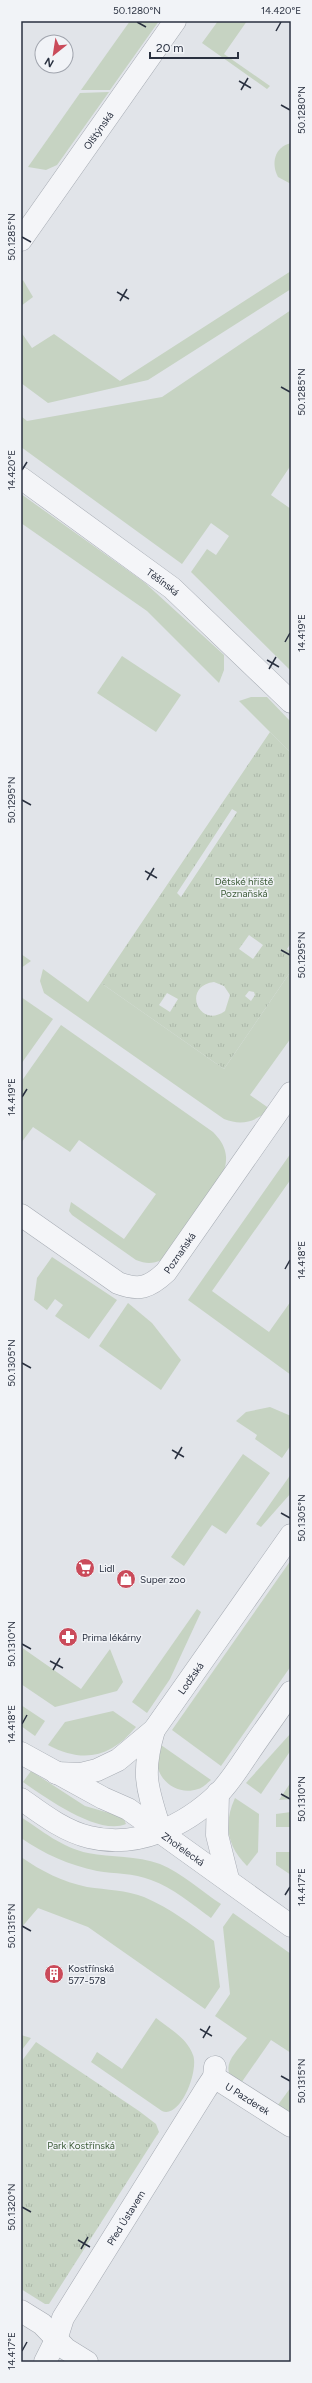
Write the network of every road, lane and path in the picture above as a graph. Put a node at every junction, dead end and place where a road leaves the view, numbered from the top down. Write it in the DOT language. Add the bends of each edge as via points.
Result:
graph roads {
  1 [pos="175,21"];
  2 [pos="21,240"];
  3 [pos="21,478"];
  4 [pos="291,702"];
  5 [pos="291,1093"];
  6 [pos="21,1215"];
  7 [pos="291,1535"];
  8 [pos="291,1692"];
  9 [pos="154,1730"];
  10 [pos="21,1753"];
  11 [pos="56,1773"];
  12 [pos="218,1793"];
  13 [pos="21,1799"];
  14 [pos="161,1832"];
  15 [pos="228,1879"];
  16 [pos="291,1926"];
  17 [pos="214,2072"];
  18 [pos="291,2126"];
  19 [pos="21,2310"];
  20 [pos="56,2340"];
  21 [pos="45,2362"];
  22 [pos="87,2362"];
  1 -- 2 [label="street, Olštýnská"];
  3 -- 4 [label="street, Těšínská" via="172,588"];
  5 -- 6 [label="street, Poznaňská" via="166,1272 154,1283 131,1288 118,1283"];
  7 -- 9 [label="street, Lodžská"];
  8 -- 12 [label="street"];
  9 -- 11 [label="street, Lodžská" via="118,1760 97,1770 81,1774"];
  9 -- 14 [label="street, Zhořelecká" via="146,1756 146,1775"];
  10 -- 11 [label="street, Lodžská"];
  11 -- 14 [label="street, Lodžská" via="128,1809"];
  12 -- 14 [label="street" via="192,1814"];
  12 -- 15 [label="street" via="217,1835"];
  13 -- 14 [label="street" via="46,1817 89,1837 111,1840 135,1839"];
  14 -- 15 [label="street, Zhořelecká"];
  15 -- 16 [label="street, Zhořelecká"];
  17 -- 18 [label="street, U Pazderek"];
  17 -- 20 [label="street, Před Ústavem" via="63,2318"];
  19 -- 20 [label="street" via="42,2324"];
  20 -- 21 [label="street, Před Ústavem"];
  20 -- 22 [label="street"];
}
